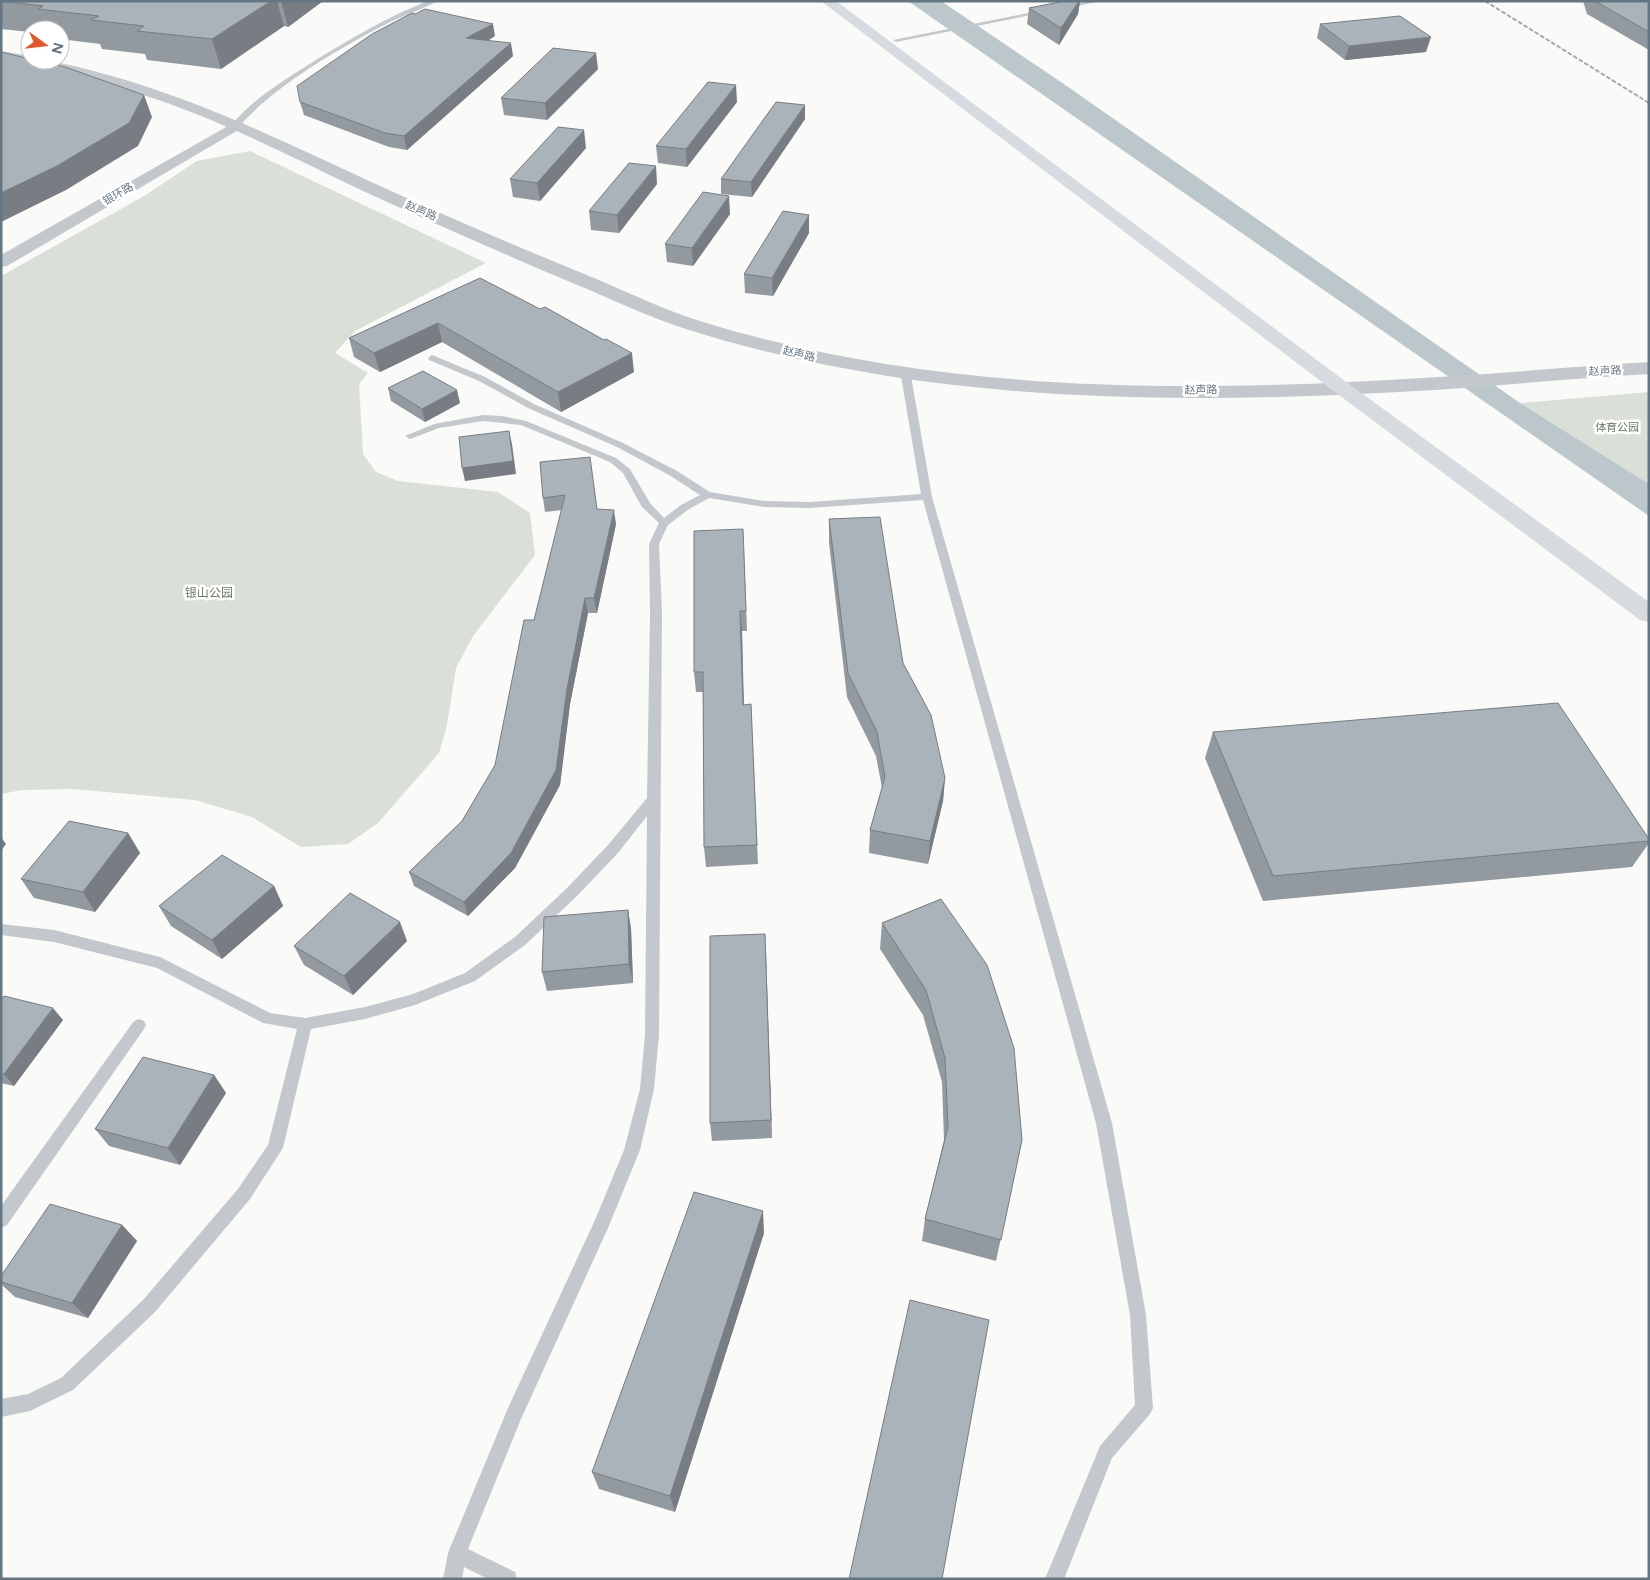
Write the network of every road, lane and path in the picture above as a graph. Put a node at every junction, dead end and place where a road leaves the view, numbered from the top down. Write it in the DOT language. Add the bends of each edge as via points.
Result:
graph roads {
  1 [pos="827,1"];
  2 [pos="844,1"];
  3 [pos="1099,1"];
  4 [pos="428,2"];
  5 [pos="896,40"];
  6 [pos="1,50"];
  7 [pos="20,53"];
  8 [pos="1,56"];
  9 [pos="70,64"];
  10 [pos="238,121"];
  11 [pos="1,262"];
  12 [pos="1649,356"];
  13 [pos="432,358"];
  14 [pos="1649,368"];
  15 [pos="1323,373"];
  16 [pos="906,376"];
  17 [pos="1345,380"];
  18 [pos="1368,387"];
  19 [pos="410,436"];
  20 [pos="706,495"];
  21 [pos="927,497"];
  22 [pos="1536,509"];
  23 [pos="664,523"];
  24 [pos="1649,614"];
  25 [pos="653,800"];
  26 [pos="1,929"];
  27 [pos="305,1024"];
  28 [pos="139,1025"];
  29 [pos="1,1220"];
  30 [pos="1,1408"];
  31 [pos="457,1553"];
  32 [pos="452,1579"];
  33 [pos="508,1579"];
  34 [pos="1054,1579"];
  1 -- 15 [label="main road"];
  2 -- 5 [label="main road"];
  3 -- 5 [label="lane"];
  4 -- 10 [label="lane" via="379,24 350,42 258,101"];
  5 -- 17 [label="main road"];
  6 -- 7 [label="street"];
  8 -- 10 [label="street, 赵声路" via="91,75"];
  9 -- 10 [label="street" via="195,97"];
  10 -- 11 [label="street, 银环路"];
  10 -- 15 [label="street" via="709,322 776,341 912,363 1033,376 1211,378"];
  10 -- 16 [label="street, 赵声路" via="414,208 693,326 806,357"];
  12 -- 17 [label="street, 赵声路"];
  13 -- 20 [label="lane" via="620,445"];
  14 -- 18 [label="street, 赵声路"];
  15 -- 17 [label="main road"];
  16 -- 17 [label="street, 赵声路" via="1077,391"];
  16 -- 21 [label="lane"];
  17 -- 18 [label="main road"];
  17 -- 24 [label="main road"];
  18 -- 22 [label="main road"];
  19 -- 23 [label="lane" via="437,426 484,418 523,423 613,460 628,471 646,505"];
  20 -- 21 [label="lane" via="764,504 810,505"];
  20 -- 23 [label="lane"];
  21 -- 34 [label="lane" via="1104,1123 1138,1315 1144,1408 1106,1452"];
  23 -- 25 [label="lane" via="654,544"];
  25 -- 27 [label="lane" via="572,892 520,941 470,977 416,999"];
  25 -- 31 [label="lane" via="652,1036 647,1090 632,1150 602,1224 514,1414"];
  26 -- 27 [label="lane" via="54,936 160,963 268,1019"];
  27 -- 30 [label="lane" via="275,1148 244,1194 149,1306 67,1384 30,1402"];
  28 -- 29 [label="lane"];
  31 -- 32 [label="lane"];
  31 -- 33 [label="lane"];
}
